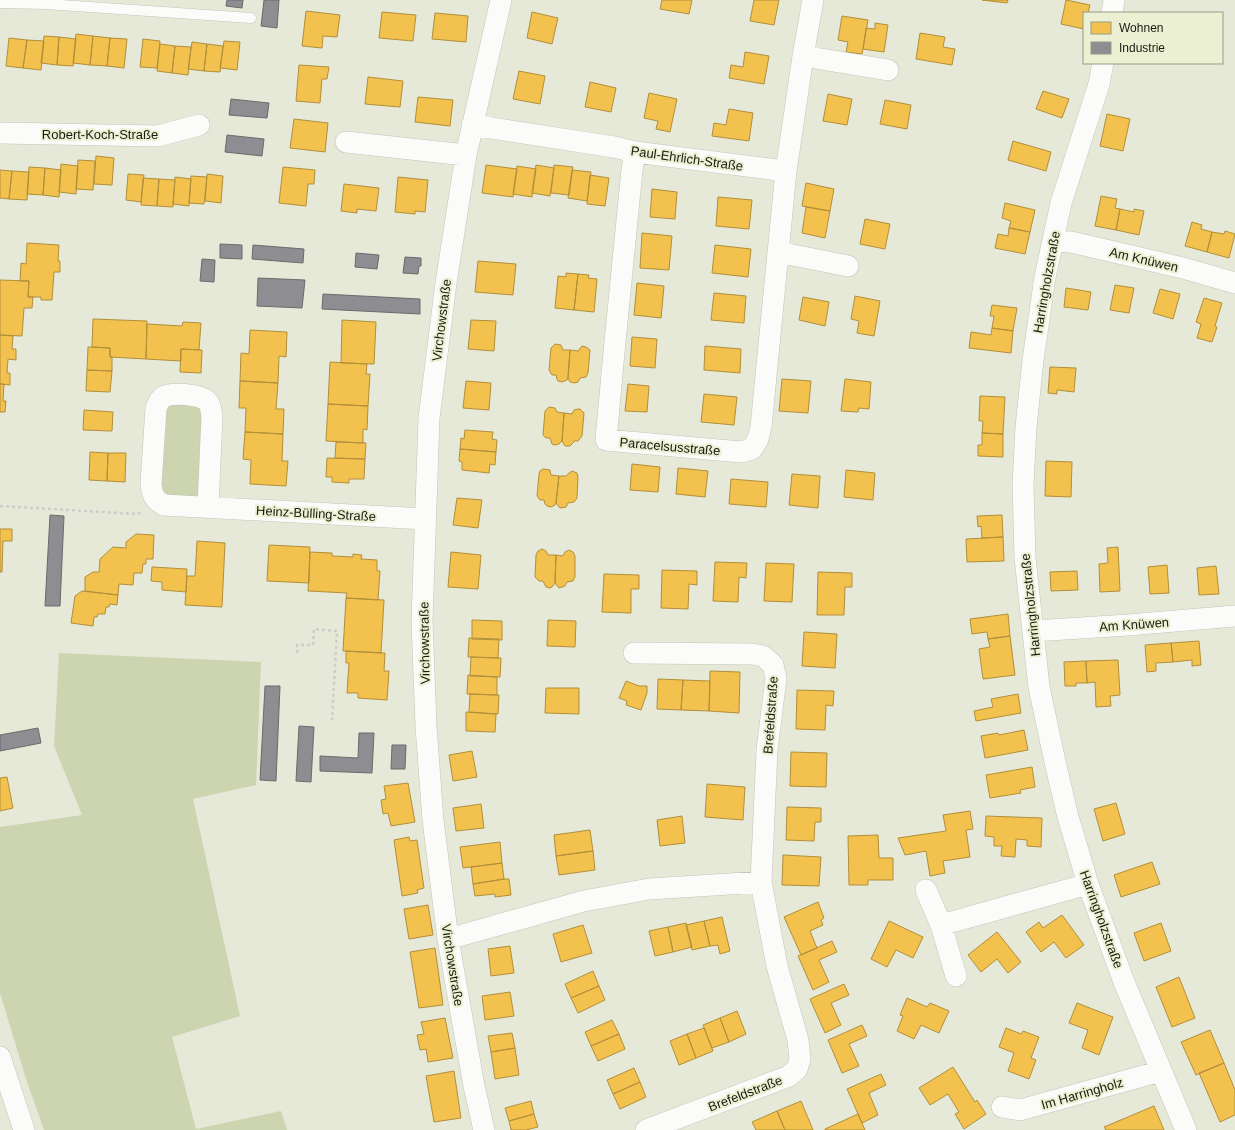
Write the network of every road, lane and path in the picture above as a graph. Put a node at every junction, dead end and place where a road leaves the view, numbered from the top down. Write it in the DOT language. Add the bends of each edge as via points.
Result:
graph roads {
  1 [pos="501,0"];
  2 [pos="813,0"];
  3 [pos="1114,0"];
  4 [pos="0,3"];
  5 [pos="1112,12"];
  6 [pos="251,18"];
  7 [pos="803,56"];
  8 [pos="1103,64"];
  9 [pos="888,70"];
  10 [pos="199,125"];
  11 [pos="472,125"];
  12 [pos="0,133"];
  13 [pos="346,142"];
  14 [pos="635,152"];
  15 [pos="466,155"];
  16 [pos="786,171"];
  17 [pos="1053,241"];
  18 [pos="778,252"];
  19 [pos="848,266"];
  20 [pos="1235,283"];
  21 [pos="158,502"];
  22 [pos="0,506"];
  23 [pos="208,507"];
  24 [pos="425,519"];
  25 [pos="1235,616"];
  26 [pos="1033,631"];
  27 [pos="634,652"];
  28 [pos="297,653"];
  29 [pos="332,720"];
  30 [pos="761,882"];
  31 [pos="1088,884"];
  32 [pos="926,890"];
  33 [pos="941,925"];
  34 [pos="448,939"];
  35 [pos="956,976"];
  36 [pos="0,1057"];
  37 [pos="1161,1071"];
  38 [pos="1002,1107"];
  39 [pos="24,1130"];
  40 [pos="484,1130"];
  41 [pos="646,1130"];
  42 [pos="1186,1130"];
  1 -- 11 [label="street, Virchowstraße"];
  2 -- 7 [label="street"];
  3 -- 5 [label="street"];
  4 -- 6 [label="lane"];
  7 -- 9 [label="street"];
  7 -- 16 [label="street"];
  8 -- 17 [label="street, Harringholzstraße" via="1099,84 1061,203"];
  10 -- 12 [label="street, Robert-Koch-Straße" via="158,136"];
  11 -- 14 [label="street, Paul-Ehrlich-Straße"];
  11 -- 15 [label="street, Virchowstraße"];
  13 -- 15 [label="street"];
  14 -- 16 [label="street, Paul-Ehrlich-Straße"];
  14 -- 18 [label="street, Paracelsusstraße" via="606,440 741,452 752,449 761,427"];
  15 -- 24 [label="street, Virchowstraße" via="446,282 429,418"];
  16 -- 18 [label="street, Paracelsusstraße"];
  17 -- 20 [label="street, Am Knüwen" via="1071,242"];
  17 -- 26 [label="street, Harringholzstraße" via="1033,360 1023,485 1025,558"];
  18 -- 19 [label="street"];
  21 -- 22 [label="path" via="137,514"];
  21 -- 23 [label="street, Heinz-Bülling-Straße" via="164,505"];
  21 -- 23 [label="street" via="152,494 151,484 158,402 164,396 196,396 206,401 212,416"];
  23 -- 24 [label="street, Heinz-Bülling-Straße"];
  24 -- 34 [label="street, Virchowstraße" via="422,621 426,726 433,820"];
  25 -- 26 [label="street, Am Knüwen"];
  26 -- 31 [label="street, Harringholzstraße" via="1039,687 1055,762"];
  27 -- 30 [label="street, Brefeldstraße" via="752,654 763,656 773,666 776,678 768,750"];
  28 -- 29 [label="path" via="297,645 313,645 314,629 337,631"];
  30 -- 34 [label="street" via="649,889 584,901"];
  30 -- 41 [label="street, Brefeldstraße" via="777,966 798,1040 800,1059 797,1069 789,1076"];
  31 -- 33 [label="street"];
  31 -- 37 [label="street, Harringholzstraße" via="1124,982"];
  32 -- 33 [label="street"];
  33 -- 35 [label="street"];
  34 -- 40 [label="street, Virchowstraße"];
  36 -- 39 [label="street"];
  37 -- 38 [label="street, Im Harringholz" via="1020,1110"];
  37 -- 42 [label="street, Harringholzstraße"];
}
